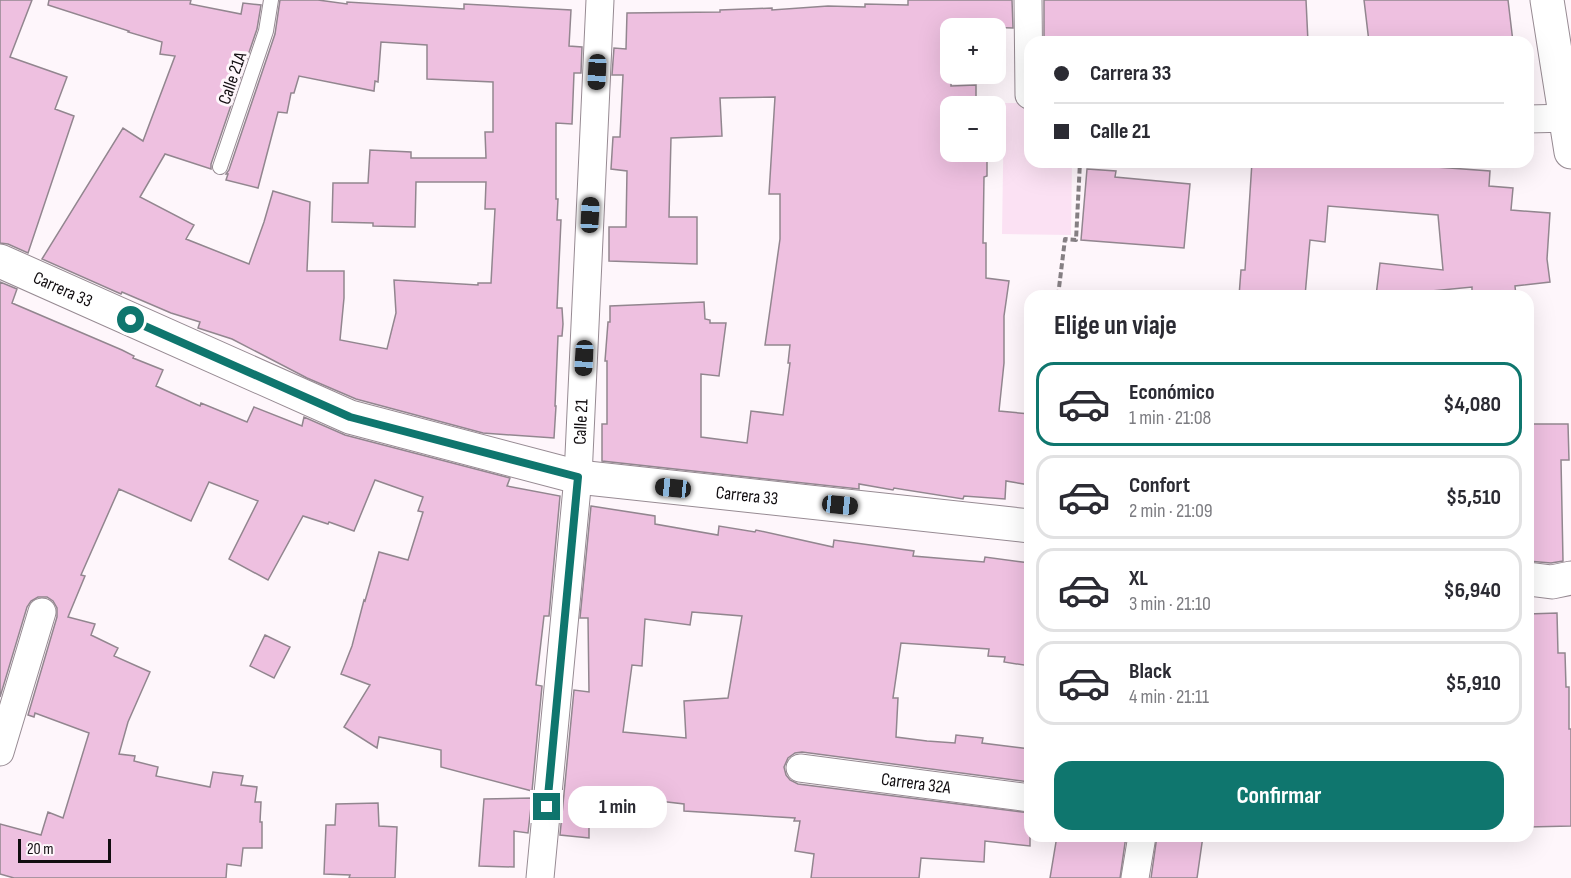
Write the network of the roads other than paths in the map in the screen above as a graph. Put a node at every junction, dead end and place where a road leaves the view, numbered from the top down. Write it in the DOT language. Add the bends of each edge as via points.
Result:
graph roads {
  1 [pos="271,0"];
  2 [pos="600,0"];
  3 [pos="1028,0"];
  4 [pos="1547,0"];
  5 [pos="1029,36"];
  6 [pos="1564,71"];
  7 [pos="1568,118"];
  8 [pos="1534,119"];
  9 [pos="1571,152"];
  10 [pos="220,167"];
  11 [pos="0,261"];
  12 [pos="578,477"];
  13 [pos="1024,525"];
  14 [pos="42,612"];
  15 [pos="0,752"];
  16 [pos="800,768"];
  17 [pos="1024,797"];
  18 [pos="1141,842"];
  19 [pos="540,878"];
  20 [pos="1135,878"];
  1 -- 10 [label="lane, Calle 21A" via="263,40"];
  2 -- 12 [label="street, Calle 21"];
  3 -- 5 [label="street"];
  4 -- 6 [label="street"];
  6 -- 7 [label="street"];
  7 -- 8 [label="street"];
  7 -- 9 [label="street"];
  11 -- 12 [label="street, Carrera 33" via="350,417"];
  12 -- 13 [label="street, Carrera 33"];
  12 -- 19 [label="street, Calle 21"];
  14 -- 15 [label="street"];
  16 -- 17 [label="street, Carrera 32A"];
  18 -- 20 [label="street"];
}
